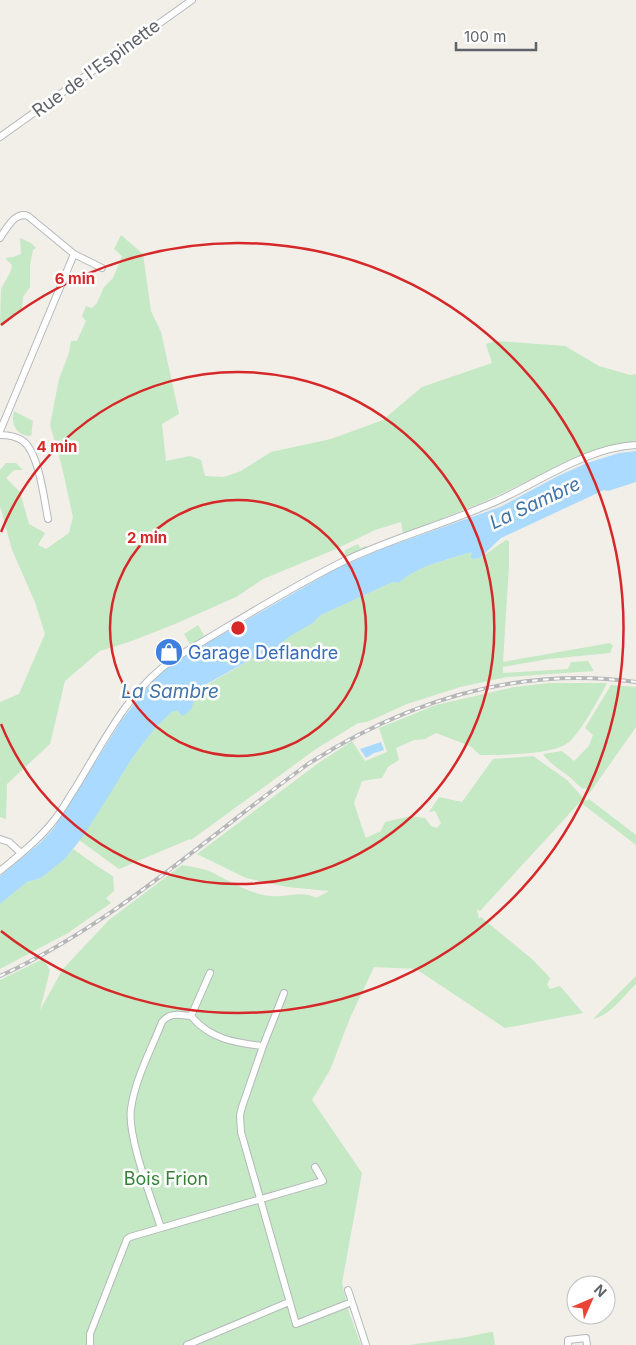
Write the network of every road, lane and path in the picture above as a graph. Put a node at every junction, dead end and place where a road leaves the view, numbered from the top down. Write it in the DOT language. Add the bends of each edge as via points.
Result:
graph roads {
  1 [pos="192,0"];
  2 [pos="0,137"];
  3 [pos="0,238"];
  4 [pos="74,254"];
  5 [pos="102,268"];
  6 [pos="0,431"];
  7 [pos="0,435"];
  8 [pos="636,446"];
  9 [pos="48,519"];
  10 [pos="0,839"];
  11 [pos="21,853"];
  12 [pos="0,871"];
  13 [pos="210,973"];
  14 [pos="284,993"];
  15 [pos="191,1016"];
  16 [pos="263,1046"];
  17 [pos="315,1167"];
  18 [pos="260,1200"];
  19 [pos="161,1228"];
  20 [pos="348,1290"];
  21 [pos="289,1302"];
  22 [pos="352,1302"];
  23 [pos="568,1343"];
  24 [pos="90,1345"];
  25 [pos="187,1345"];
  26 [pos="366,1345"];
  27 [pos="587,1345"];
  1 -- 2 [label="street, Rue de l'Espinette"];
  3 -- 4 [label="street" via="14,220 24,214"];
  4 -- 5 [label="street"];
  4 -- 6 [label="street"];
  7 -- 9 [label="street" via="24,442 31,452"];
  8 -- 11 [label="street" via="616,448 584,459 492,503 376,547 316,576 175,658 136,693 57,818"];
  10 -- 11 [label="street"];
  11 -- 12 [label="street"];
  13 -- 15 [label="street"];
  14 -- 16 [label="street"];
  15 -- 16 [label="street" via="204,1030 220,1038"];
  15 -- 19 [label="street" via="171,1014 162,1022 131,1108 130,1124"];
  16 -- 18 [label="street" via="242,1107 240,1123"];
  17 -- 18 [label="street" via="323,1181"];
  18 -- 19 [label="street"];
  18 -- 21 [label="street"];
  19 -- 24 [label="street" via="127,1239 90,1334"];
  20 -- 22 [label="street"];
  21 -- 22 [label="street" via="296,1324"];
  21 -- 25 [label="street"];
  22 -- 26 [label="street"];
  23 -- 27 [label="street" via="586,1338"];
}
